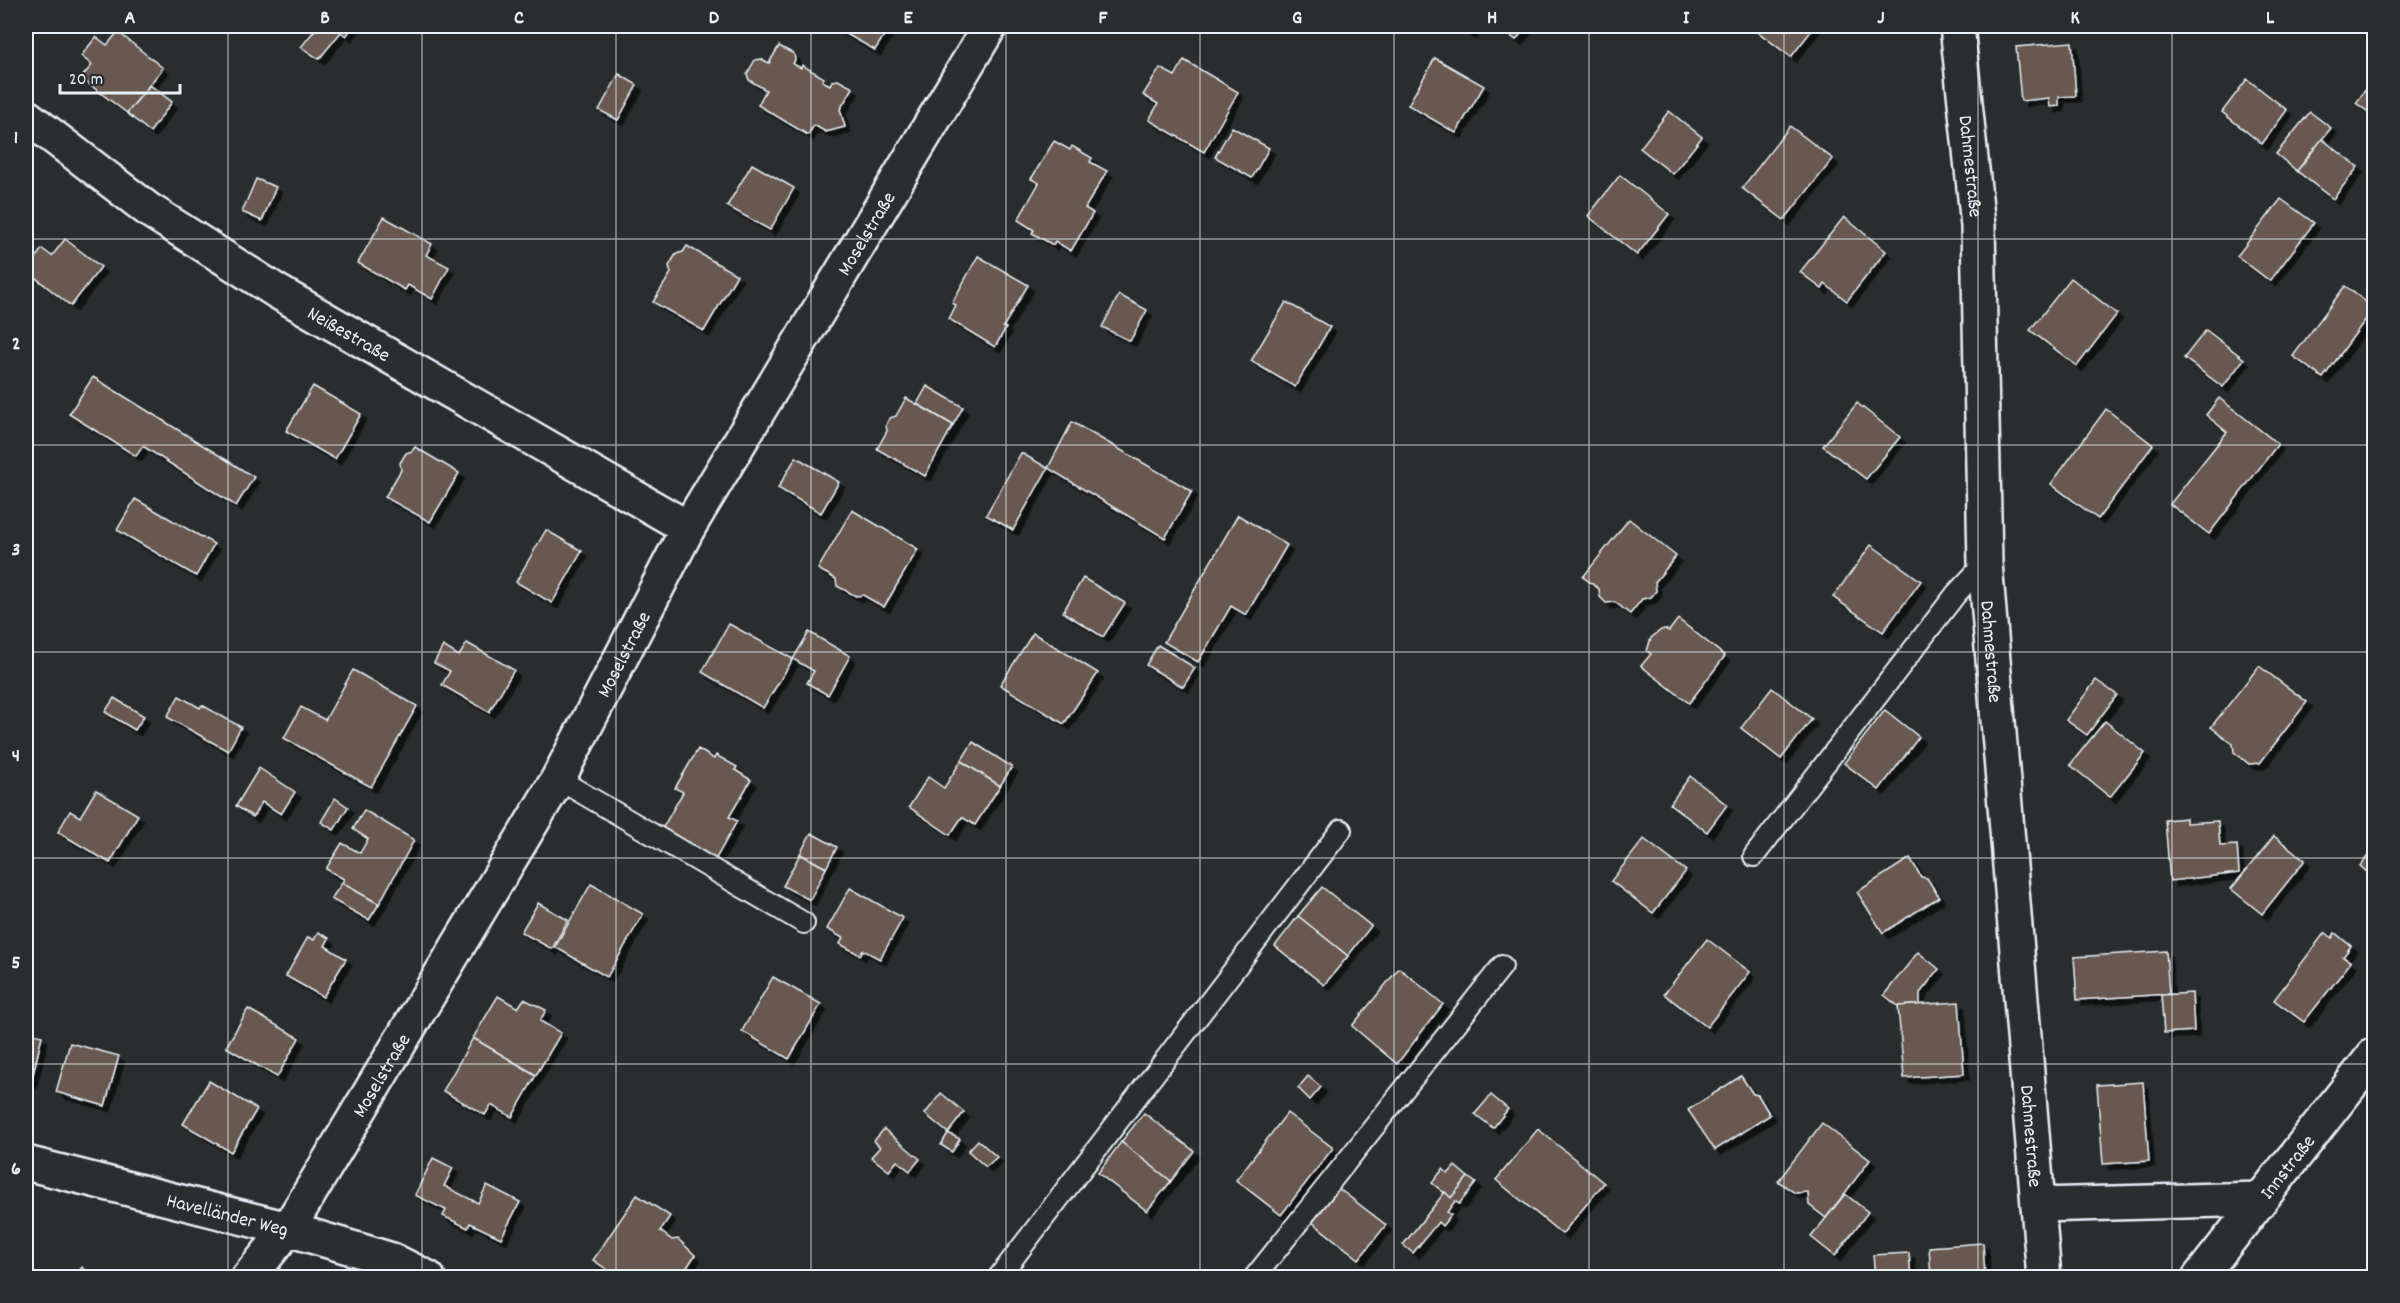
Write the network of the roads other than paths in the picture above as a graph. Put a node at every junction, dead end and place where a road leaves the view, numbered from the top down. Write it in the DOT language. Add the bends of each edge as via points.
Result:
graph roads {
  1 [pos="990,26"];
  2 [pos="1957,26"];
  3 [pos="26,116"];
  4 [pos="688,528"];
  5 [pos="1985,563"];
  6 [pos="558,779"];
  7 [pos="1341,830"];
  8 [pos="1754,856"];
  9 [pos="804,923"];
  10 [pos="1502,966"];
  11 [pos="2374,1055"];
  12 [pos="26,1163"];
  13 [pos="2260,1199"];
  14 [pos="2038,1205"];
  15 [pos="288,1228"];
  16 [pos="248,1278"];
  17 [pos="428,1278"];
  18 [pos="998,1278"];
  19 [pos="1254,1278"];
  20 [pos="2044,1278"];
  21 [pos="2199,1278"];
  1 -- 4 [label="street, Moselstraße"];
  2 -- 5 [label="street, Dahmestraße" via="1978,226"];
  3 -- 4 [label="street, Neißestraße" via="149,210 278,292"];
  4 -- 6 [label="street, Moselstraße"];
  5 -- 8 [label="lane" via="1956,594"];
  5 -- 14 [label="street, Dahmestraße"];
  6 -- 9 [label="lane"];
  6 -- 15 [label="street, Moselstraße"];
  7 -- 18 [label="lane"];
  10 -- 19 [label="lane"];
  11 -- 13 [label="street, Innstraße"];
  12 -- 15 [label="street, Havelländer Weg"];
  13 -- 14 [label="street"];
  13 -- 21 [label="street, Innstraße"];
  14 -- 20 [label="street, Dahmestraße"];
  15 -- 16 [label="street, Moselstraße"];
  15 -- 17 [label="street, Havelländer Weg" via="392,1260"];
}
